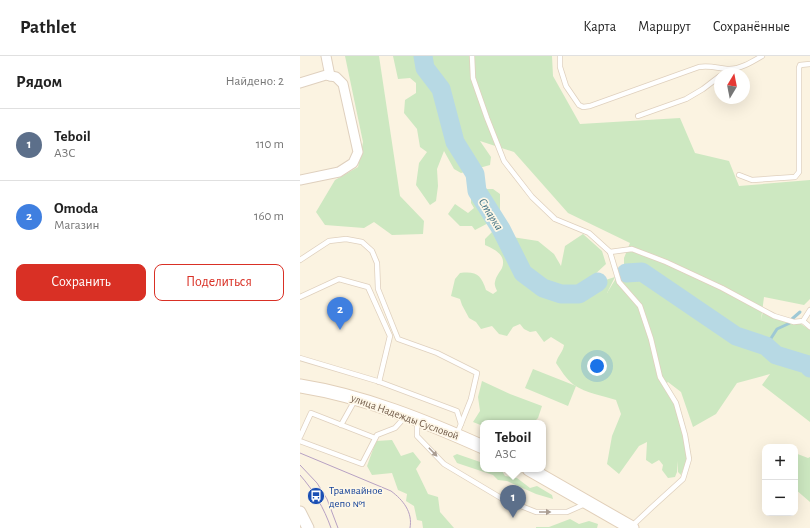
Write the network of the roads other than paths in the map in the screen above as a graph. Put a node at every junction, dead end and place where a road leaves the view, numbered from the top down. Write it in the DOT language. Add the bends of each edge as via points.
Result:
graph roads {
  1 [pos="326,56"];
  2 [pos="472,56"];
  3 [pos="560,56"];
  4 [pos="762,56"];
  5 [pos="810,64"];
  6 [pos="723,68"];
  7 [pos="739,68"];
  8 [pos="330,76"];
  9 [pos="714,80"];
  10 [pos="300,83"];
  11 [pos="638,116"];
  12 [pos="739,175"];
  13 [pos="300,180"];
  14 [pos="610,252"];
  15 [pos="300,260"];
  16 [pos="300,297"];
  17 [pos="810,310"];
  18 [pos="803,321"];
  19 [pos="810,327"];
  20 [pos="300,358"];
  21 [pos="300,377"];
  22 [pos="379,382"];
  23 [pos="300,386"];
  24 [pos="326,390"];
  25 [pos="356,399"];
  26 [pos="412,418"];
  27 [pos="341,425"];
  28 [pos="459,430"];
  29 [pos="376,436"];
  30 [pos="300,437"];
  31 [pos="300,441"];
  32 [pos="480,445"];
  33 [pos="534,472"];
  34 [pos="589,502"];
  35 [pos="300,512"];
  36 [pos="308,528"];
  37 [pos="631,528"];
  1 -- 8 [label="street"];
  2 -- 14 [label="lane" via="473,78 504,161 532,197 554,219 589,233"];
  3 -- 6 [label="lane" via="560,67 566,86 583,107 699,67 707,65"];
  4 -- 7 [label="lane"];
  5 -- 12 [label="lane" via="800,65 799,68 799,172 795,177 752,180"];
  8 -- 10 [label="street"];
  8 -- 13 [label="street" via="336,77 343,84 358,152 353,163 339,172"];
  9 -- 11 [label="lane" via="686,99"];
  14 -- 18 [label="lane" via="632,249 722,288 774,316 794,322"];
  14 -- 37 [label="lane" via="619,282 640,306 660,377 676,403 689,458 683,479"];
  15 -- 28 [label="lane" via="329,241 335,240 362,242 372,251 377,263 378,289 398,339 436,353 477,373 471,399"];
  16 -- 22 [label="lane" via="339,279 368,287 390,336"];
  17 -- 18 [label="lane"];
  18 -- 19 [label="lane"];
  20 -- 22 [label="lane"];
  21 -- 24 [label="main road"];
  22 -- 28 [label="lane" via="457,411"];
  23 -- 24 [label="main road"];
  24 -- 25 [label="main road, улица Надежды Сусловой"];
  25 -- 26 [label="main road, улица Надежды Сусловой"];
  25 -- 27 [label="lane"];
  26 -- 28 [label="main road, улица Надежды Сусловой"];
  26 -- 29 [label="lane"];
  26 -- 34 [label="lane, one-way" via="417,436 444,464 501,498 536,512 567,512"];
  27 -- 29 [label="lane"];
  27 -- 30 [label="lane" via="310,414"];
  28 -- 32 [label="main road, улица Надежды Сусловой"];
  29 -- 31 [label="lane" via="362,464"];
  33 -- 34 [label="main road"];
  34 -- 37 [label="main road"];
  35 -- 36 [label="street"];
}
